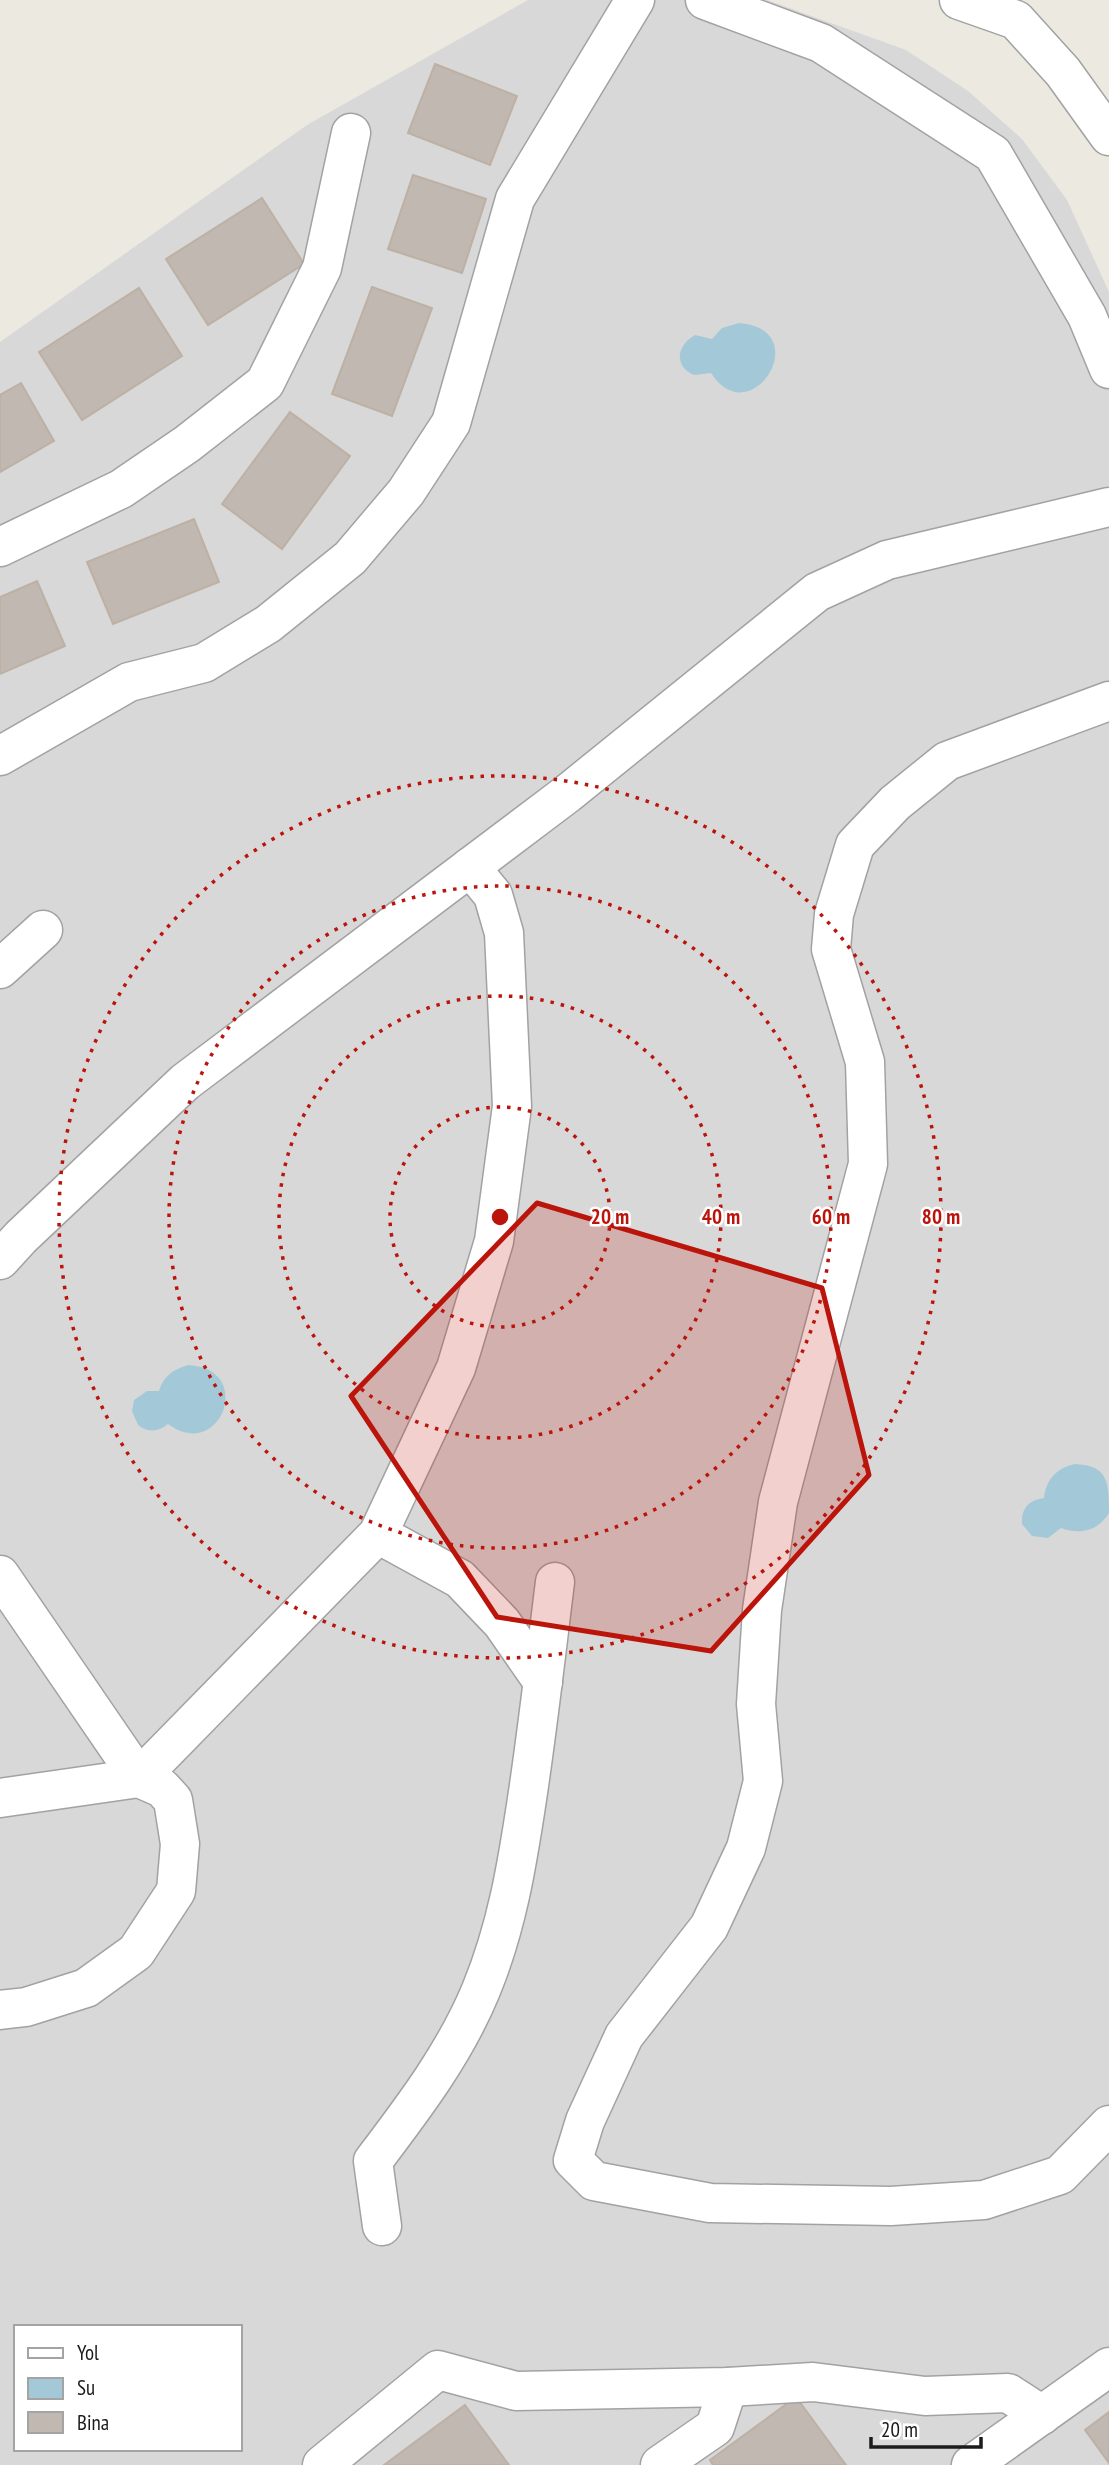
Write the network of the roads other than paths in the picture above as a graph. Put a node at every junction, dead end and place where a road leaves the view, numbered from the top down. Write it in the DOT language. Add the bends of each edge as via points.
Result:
graph roads {
  1 [pos="635,0"];
  2 [pos="705,0"];
  3 [pos="959,0"];
  4 [pos="1021,10"];
  5 [pos="351,133"];
  6 [pos="1109,136"];
  7 [pos="1109,369"];
  8 [pos="1109,507"];
  9 [pos="0,547"];
  10 [pos="1109,701"];
  11 [pos="0,757"];
  12 [pos="470,867"];
  13 [pos="43,930"];
  14 [pos="0,969"];
  15 [pos="0,1260"];
  16 [pos="378,1534"];
  17 [pos="0,1575"];
  18 [pos="555,1582"];
  19 [pos="543,1682"];
  20 [pos="139,1778"];
  21 [pos="0,1798"];
  22 [pos="0,2010"];
  23 [pos="1109,2125"];
  24 [pos="383,2226"];
  25 [pos="1109,2367"];
  26 [pos="728,2387"];
  27 [pos="1042,2414"];
  28 [pos="322,2465"];
  29 [pos="660,2465"];
  30 [pos="971,2465"];
  1 -- 11 [label="street" via="515,199 450,423 406,492 350,558 268,624 204,663 129,682"];
  2 -- 7 [label="street" via="821,43 993,154 1087,316"];
  3 -- 4 [label="street"];
  4 -- 6 [label="street"];
  5 -- 9 [label="street" via="322,268 265,383 121,489"];
  8 -- 12 [label="street" via="887,560 817,592 578,786"];
  10 -- 23 [label="street" via="947,761 895,803 855,845 834,914 831,949 865,1062 868,1164 778,1502 761,1610 756,1704 763,1781 746,1848 709,1927 624,2036 585,2121 573,2160 594,2181 710,2203 891,2206 984,2200 1060,2175"];
  12 -- 15 [label="street" via="185,1082"];
  12 -- 16 [label="street" via="493,895 503,933 512,1106 494,1241 456,1368"];
  13 -- 14 [label="street"];
  16 -- 19 [label="street" via="460,1579 502,1623"];
  16 -- 20 [label="street"];
  17 -- 20 [label="street"];
  18 -- 19 [label="street"];
  19 -- 24 [label="street" via="513,1889 500,1940 461,2032 432,2081 373,2161"];
  20 -- 21 [label="street"];
  20 -- 22 [label="street" via="162,1788 173,1800 180,1844 176,1891 136,1952 86,1988 26,2007"];
  25 -- 27 [label="street"];
  26 -- 27 [label="street" via="813,2382 925,2396 1008,2393"];
  26 -- 28 [label="street" via="516,2391 438,2370"];
  26 -- 29 [label="street" via="715,2427"];
  27 -- 30 [label="street"];
}
